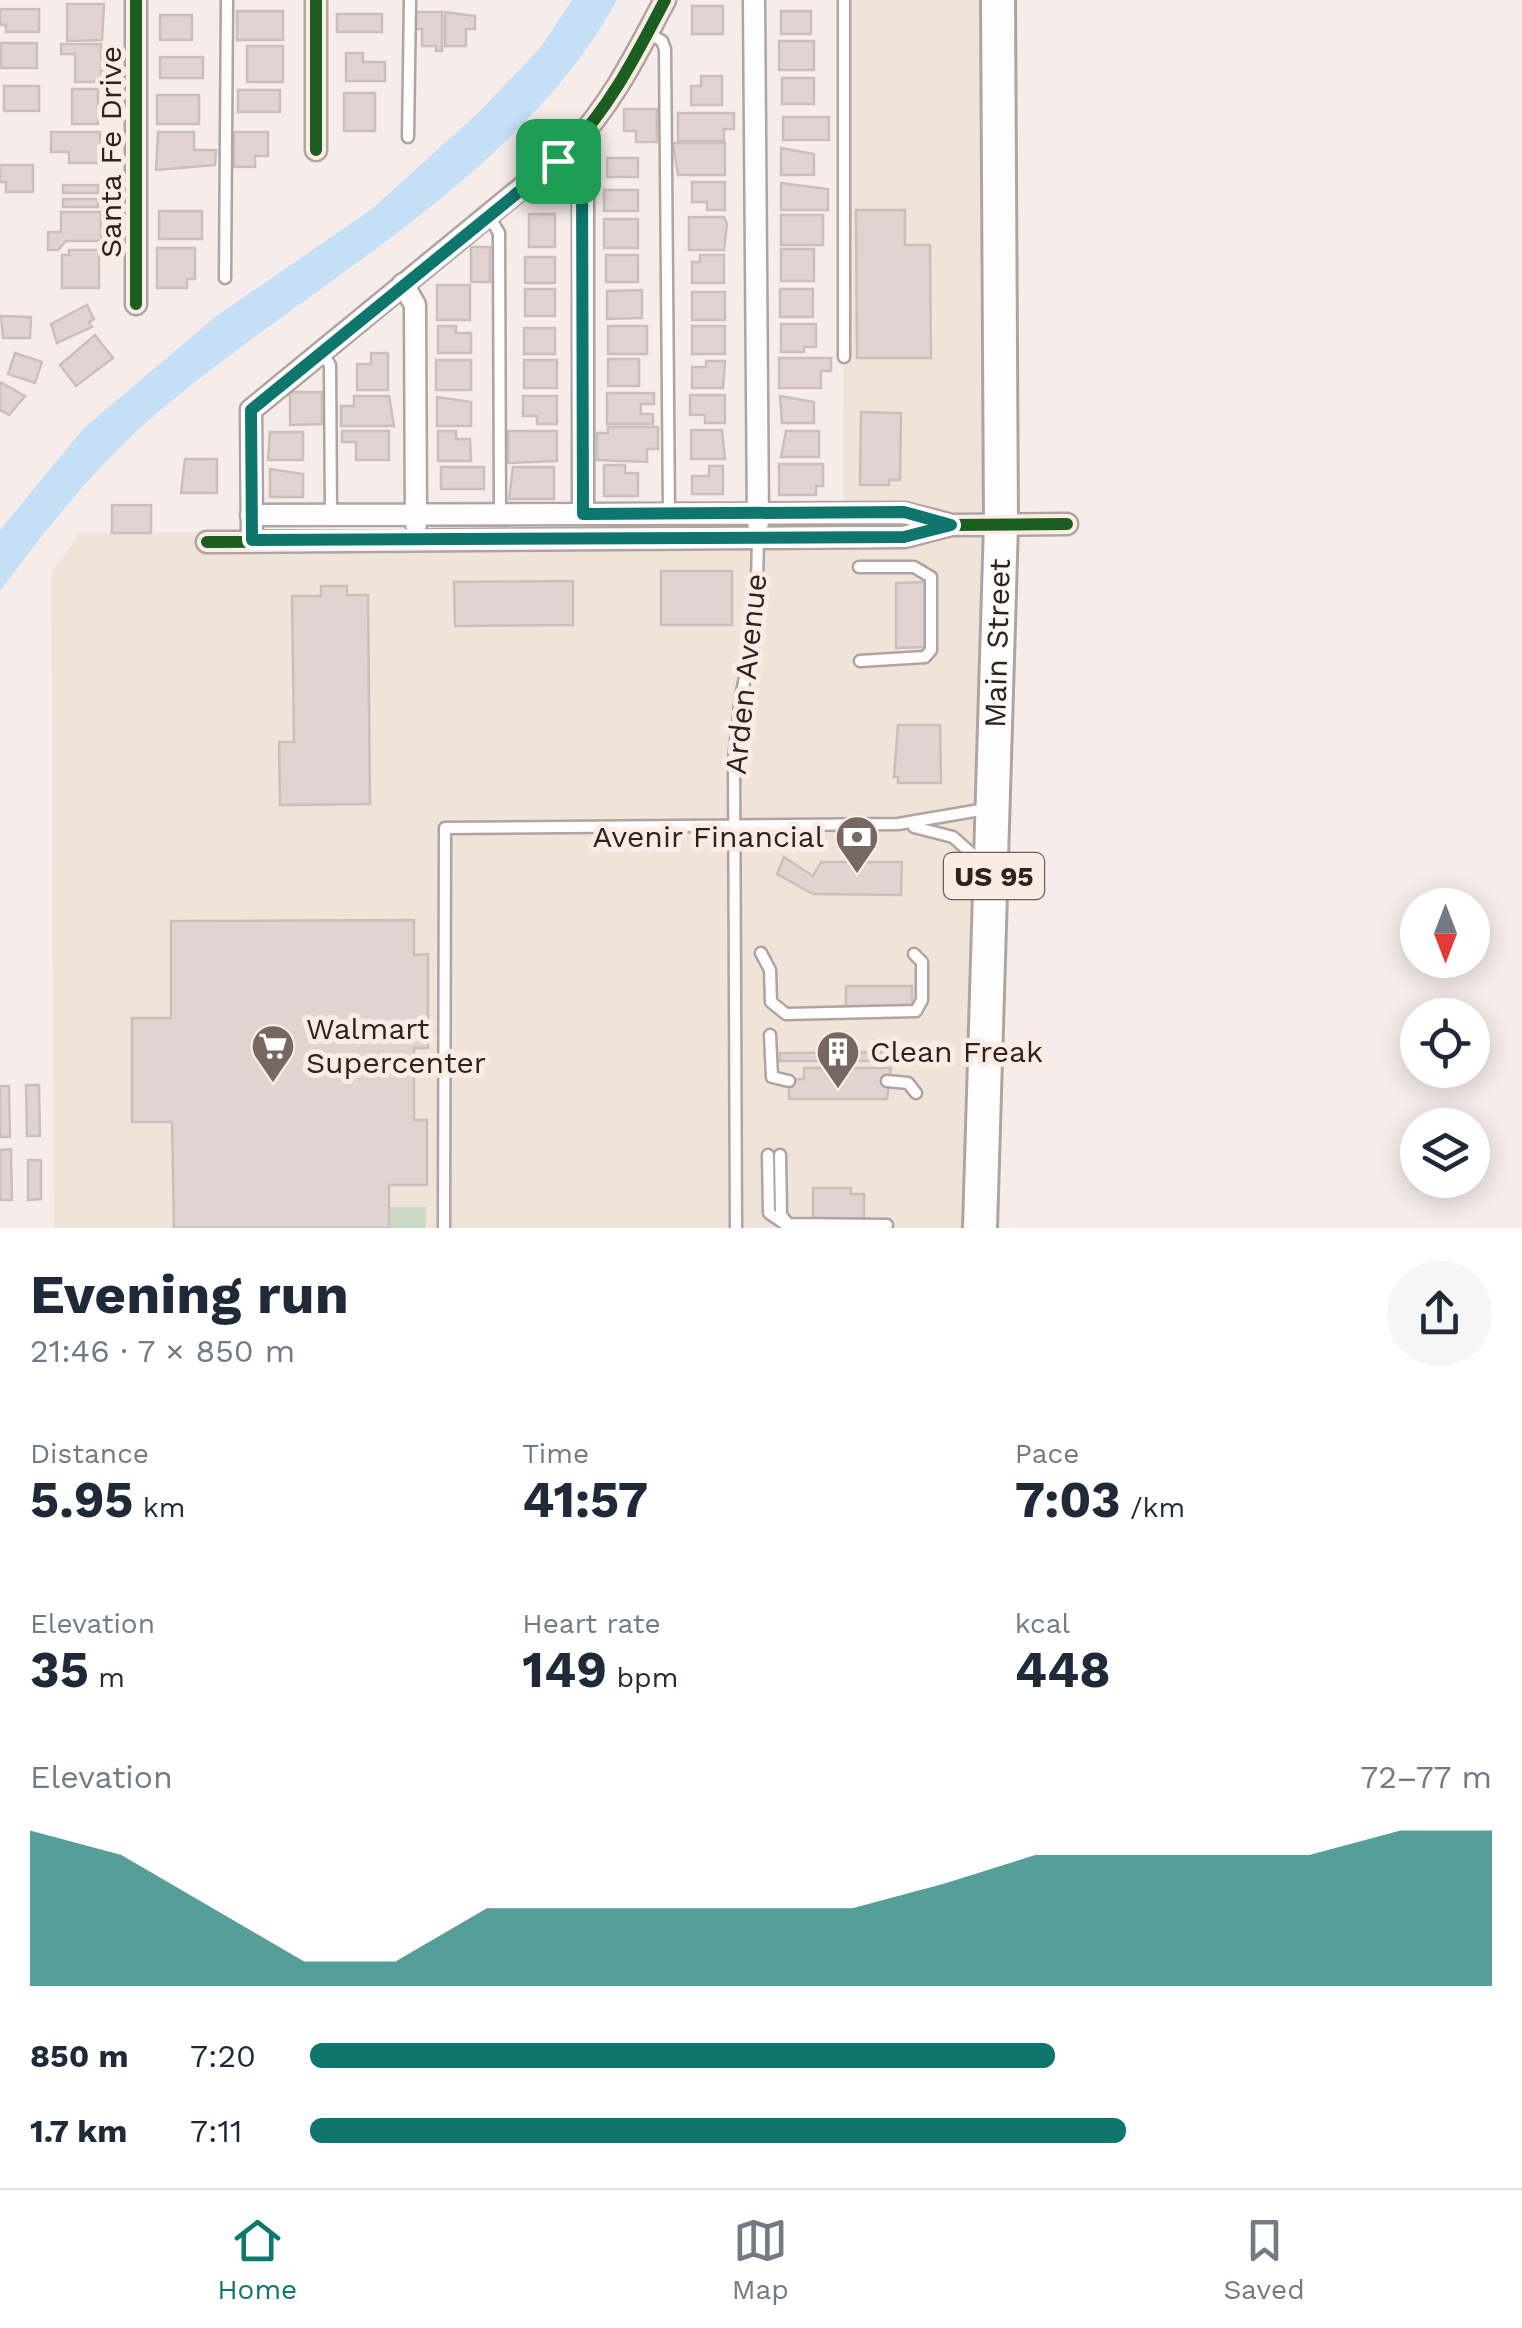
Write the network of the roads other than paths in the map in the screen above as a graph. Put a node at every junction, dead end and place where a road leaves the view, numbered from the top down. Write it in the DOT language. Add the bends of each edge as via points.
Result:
graph roads {
  1 [pos="136,0"];
  2 [pos="227,0"];
  3 [pos="316,0"];
  4 [pos="410,0"];
  5 [pos="665,0"];
  6 [pos="754,0"];
  7 [pos="844,0"];
  8 [pos="998,0"];
  9 [pos="648,33"];
  10 [pos="408,137"];
  11 [pos="316,150"];
  12 [pos="570,150"];
  13 [pos="489,216"];
  14 [pos="225,278"];
  15 [pos="403,284"];
  16 [pos="136,304"];
  17 [pos="321,350"];
  18 [pos="844,357"];
  19 [pos="669,513"];
  20 [pos="758,513"];
  21 [pos="331,514"];
  22 [pos="416,514"];
  23 [pos="500,514"];
  24 [pos="583,514"];
  25 [pos="251,515"];
  26 [pos="1001,524"];
  27 [pos="1067,524"];
  28 [pos="951,525"];
  29 [pos="758,538"];
  30 [pos="416,539"];
  31 [pos="252,540"];
  32 [pos="207,542"];
  33 [pos="859,566"];
  34 [pos="860,661"];
  35 [pos="996,805"];
  36 [pos="898,824"];
  37 [pos="734,826"];
  38 [pos="994,876"];
  39 [pos="761,953"];
  40 [pos="914,954"];
  41 [pos="770,1035"];
  42 [pos="788,1081"];
  43 [pos="886,1081"];
  44 [pos="916,1093"];
  45 [pos="768,1155"];
  46 [pos="780,1155"];
  47 [pos="788,1224"];
  48 [pos="887,1224"];
  49 [pos="444,1228"];
  50 [pos="736,1228"];
  51 [pos="980,1228"];
  1 -- 16 [label="street, Santa Fe Drive"];
  2 -- 14 [label="lane"];
  3 -- 11 [label="street"];
  4 -- 10 [label="lane"];
  5 -- 9 [label="street"];
  6 -- 20 [label="street, Arden Avenue"];
  7 -- 18 [label="lane"];
  8 -- 26 [label="highway, Main Street / US 95"];
  9 -- 12 [label="street" via="593,125"];
  9 -- 19 [label="lane" via="666,49"];
  12 -- 13 [label="street"];
  12 -- 24 [label="street" via="582,168"];
  13 -- 15 [label="street"];
  13 -- 23 [label="lane" via="499,233"];
  15 -- 17 [label="street"];
  15 -- 22 [label="street" via="415,306"];
  17 -- 21 [label="lane" via="330,366"];
  17 -- 25 [label="street" via="251,410"];
  19 -- 20 [label="street"];
  19 -- 24 [label="street"];
  20 -- 28 [label="street" via="904,512"];
  20 -- 29 [label="street, Arden Avenue"];
  21 -- 22 [label="street"];
  21 -- 25 [label="street"];
  22 -- 23 [label="street"];
  22 -- 30 [label="street"];
  23 -- 24 [label="street"];
  25 -- 31 [label="street"];
  26 -- 27 [label="street"];
  26 -- 28 [label="street"];
  26 -- 35 [label="highway, Main Street / US 95"];
  28 -- 29 [label="street" via="904,537"];
  29 -- 30 [label="street"];
  29 -- 37 [label="lane, Arden Avenue" via="756,630 734,744"];
  30 -- 31 [label="street"];
  31 -- 32 [label="street"];
  33 -- 34 [label="lane" via="914,567 931,577 931,650 918,661"];
  35 -- 36 [label="lane"];
  35 -- 38 [label="highway, Main Street / US 95"];
  36 -- 37 [label="lane"];
  36 -- 38 [label="lane" via="954,837"];
  37 -- 49 [label="lane" via="445,828"];
  37 -- 50 [label="lane, Arden Avenue"];
  38 -- 51 [label="highway, Main Street / US 95"];
  39 -- 40 [label="lane" via="770,970 771,1002 786,1014 916,1011 922,962"];
  41 -- 42 [label="lane" via="772,1078"];
  43 -- 44 [label="lane" via="908,1083"];
  45 -- 47 [label="lane" via="769,1213"];
  46 -- 47 [label="lane" via="781,1215"];
  47 -- 48 [label="lane"];
}
